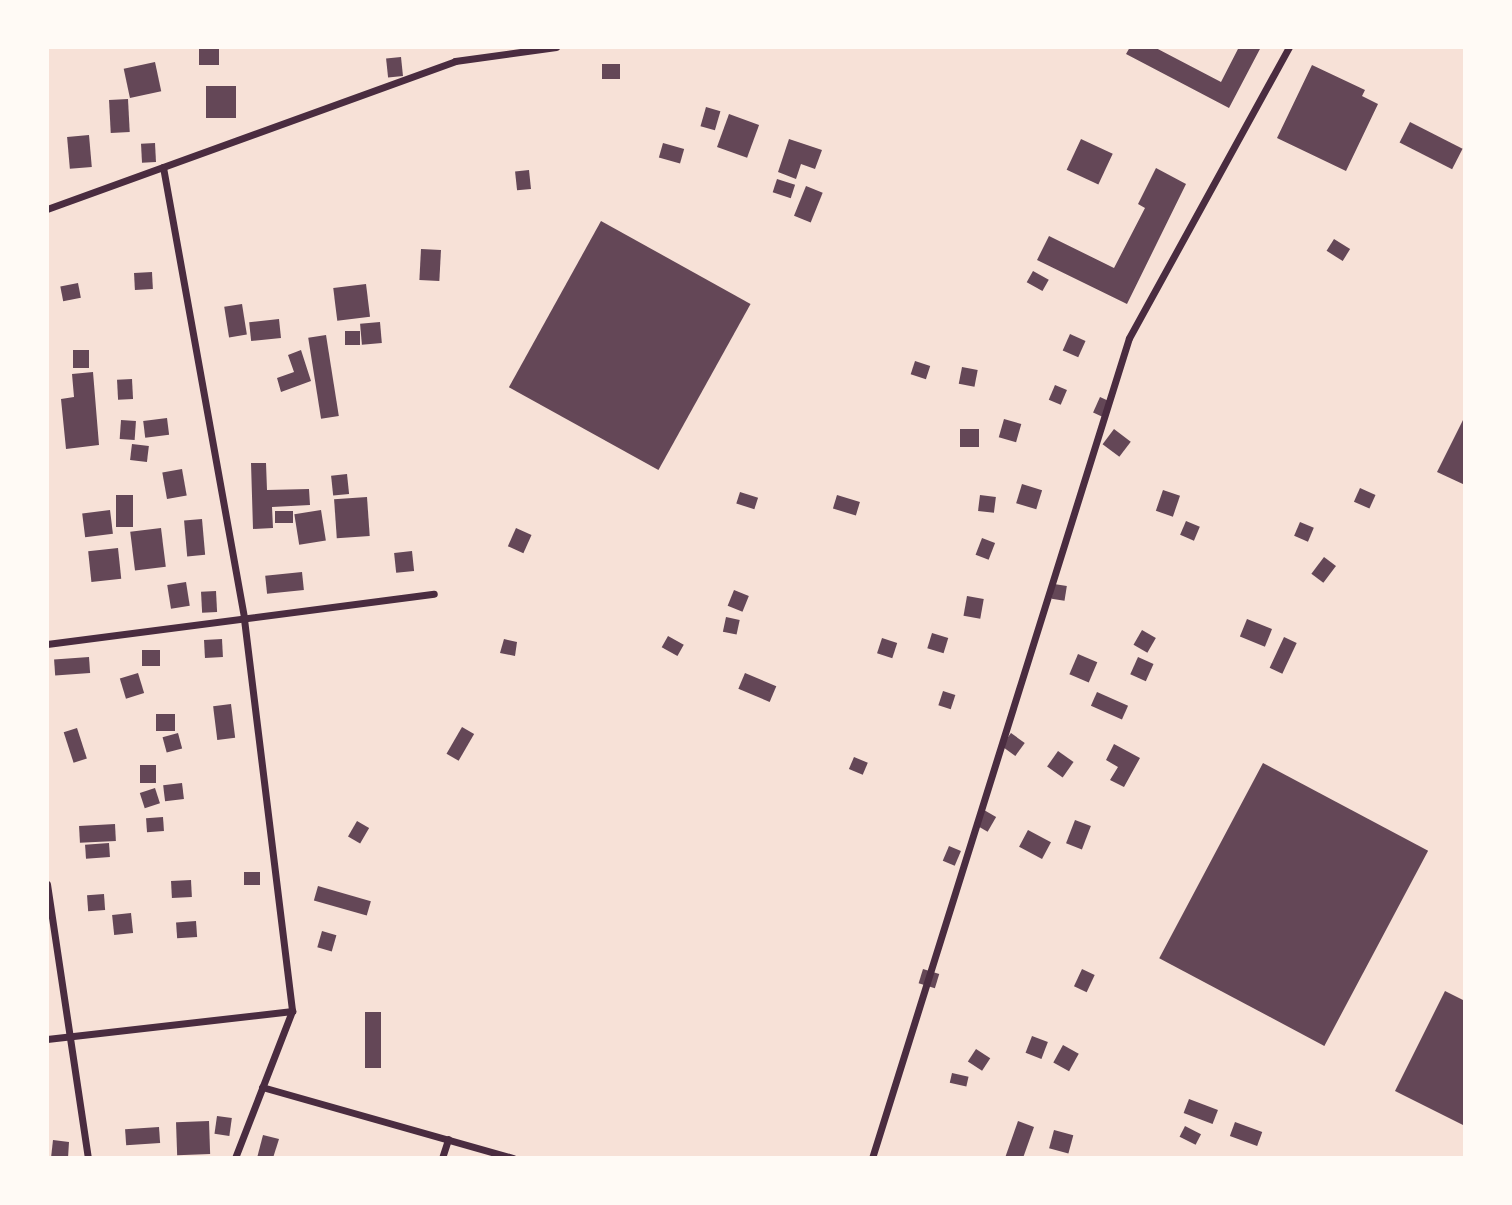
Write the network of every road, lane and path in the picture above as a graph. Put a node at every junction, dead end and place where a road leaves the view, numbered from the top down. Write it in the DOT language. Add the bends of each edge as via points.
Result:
graph roads {
  1 [pos="556,47"];
  2 [pos="1289,47"];
  3 [pos="163,167"];
  4 [pos="47,209"];
  5 [pos="434,594"];
  6 [pos="244,619"];
  7 [pos="47,644"];
  8 [pos="47,884"];
  9 [pos="292,1011"];
  10 [pos="71,1035"];
  11 [pos="47,1039"];
  12 [pos="262,1087"];
  13 [pos="448,1139"];
  14 [pos="88,1158"];
  15 [pos="235,1158"];
  16 [pos="442,1158"];
  17 [pos="513,1158"];
  18 [pos="872,1158"];
  1 -- 3 [label="street" via="455,61"];
  2 -- 18 [label="street" via="1129,338"];
  3 -- 4 [label="street"];
  3 -- 6 [label="street"];
  5 -- 6 [label="street"];
  6 -- 7 [label="street"];
  6 -- 9 [label="street"];
  8 -- 10 [label="street"];
  9 -- 10 [label="street"];
  9 -- 12 [label="street"];
  10 -- 11 [label="street"];
  10 -- 14 [label="street"];
  12 -- 13 [label="street"];
  12 -- 15 [label="street"];
  13 -- 16 [label="street"];
  13 -- 17 [label="street"];
}
